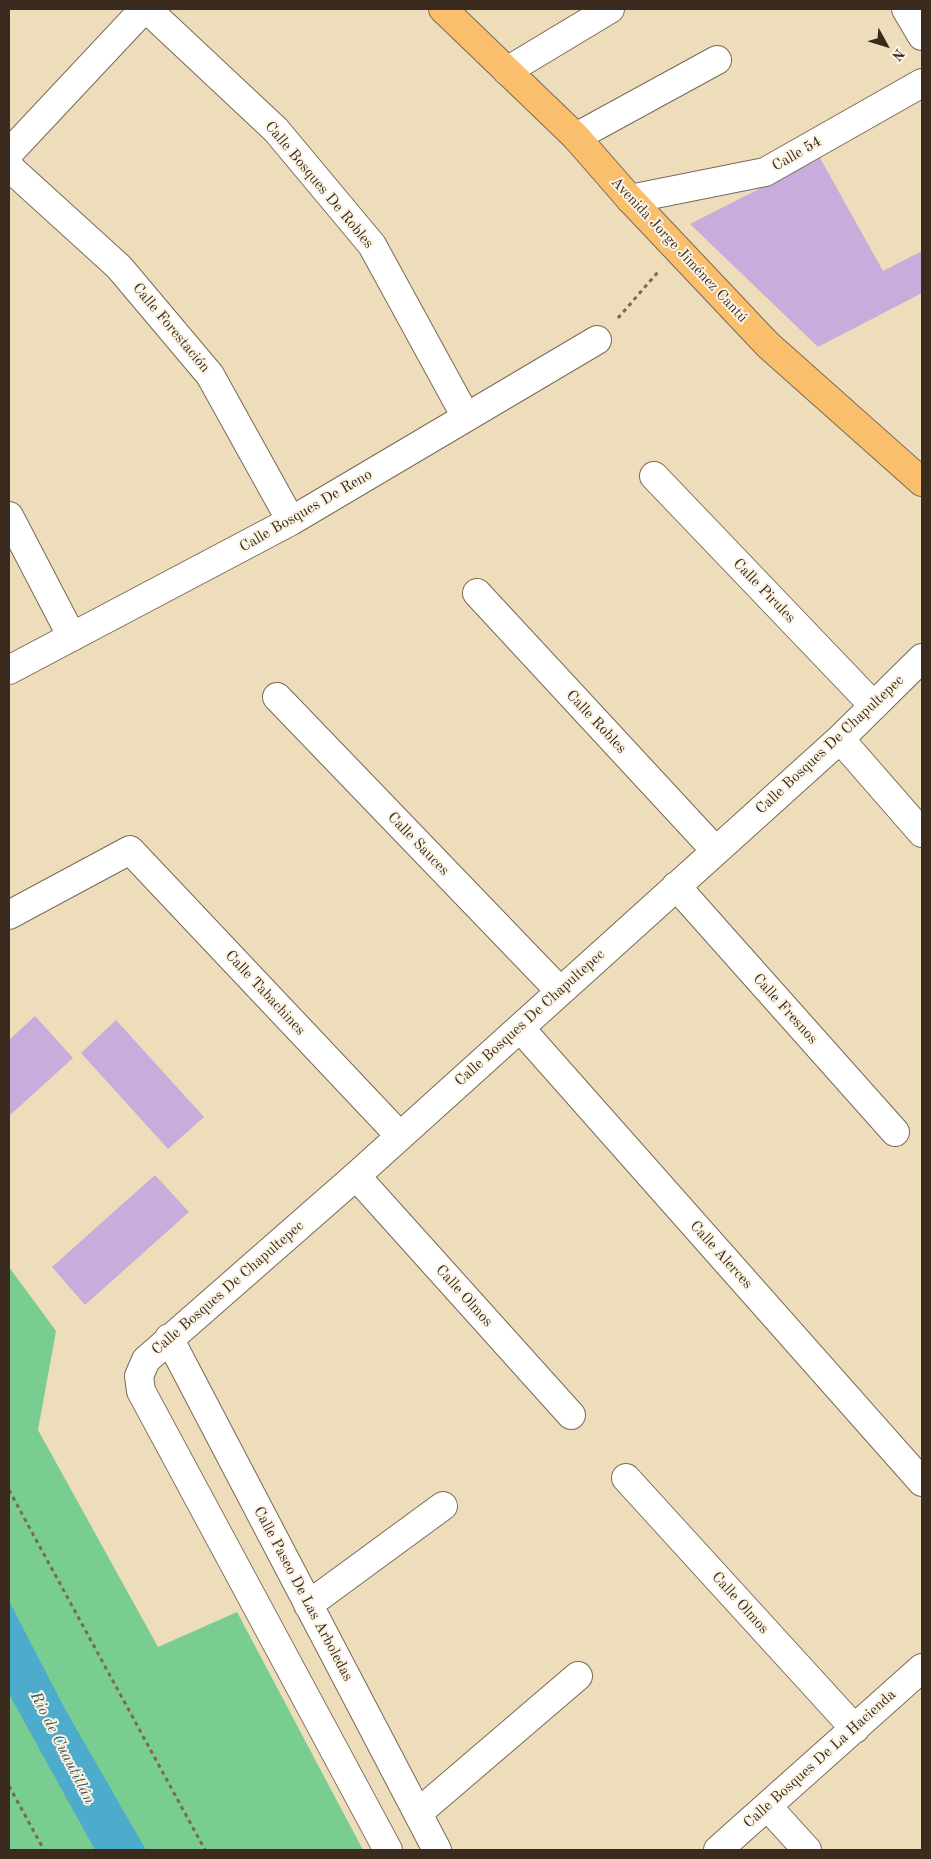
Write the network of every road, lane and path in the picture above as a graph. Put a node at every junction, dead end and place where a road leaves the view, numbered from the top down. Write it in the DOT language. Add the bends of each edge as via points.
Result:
graph roads {
  1 [pos="146,9"];
  2 [pos="443,9"];
  3 [pos="610,9"];
  4 [pos="906,9"];
  5 [pos="922,36"];
  6 [pos="717,60"];
  7 [pos="507,71"];
  8 [pos="922,82"];
  9 [pos="576,138"];
  10 [pos="9,152"];
  11 [pos="9,167"];
  12 [pos="630,200"];
  13 [pos="676,249"];
  14 [pos="597,340"];
  15 [pos="466,417"];
  16 [pos="654,476"];
  17 [pos="922,482"];
  18 [pos="9,516"];
  19 [pos="291,521"];
  20 [pos="477,593"];
  21 [pos="72,637"];
  22 [pos="922,658"];
  23 [pos="9,670"];
  24 [pos="276,697"];
  25 [pos="874,706"];
  26 [pos="840,739"];
  27 [pos="922,833"];
  28 [pos="715,850"];
  29 [pos="676,886"];
  30 [pos="9,915"];
  31 [pos="560,991"];
  32 [pos="520,1028"];
  33 [pos="895,1132"];
  34 [pos="400,1136"];
  35 [pos="356,1176"];
  36 [pos="169,1338"];
  37 [pos="572,1415"];
  38 [pos="626,1478"];
  39 [pos="922,1482"];
  40 [pos="9,1490"];
  41 [pos="443,1506"];
  42 [pos="308,1605"];
  43 [pos="922,1668"];
  44 [pos="578,1676"];
  45 [pos="855,1728"];
  46 [pos="9,1786"];
  47 [pos="768,1806"];
  48 [pos="418,1813"];
  49 [pos="44,1850"];
  50 [pos="205,1850"];
  51 [pos="388,1850"];
  52 [pos="438,1850"];
  53 [pos="718,1850"];
  54 [pos="807,1850"];
  1 -- 10 [label="street"];
  1 -- 15 [label="street, Calle Bosques De Robles" via="276,130 372,245"];
  2 -- 7 [label="main road, Avenida Jorge Jiménez Cantú"];
  3 -- 7 [label="street"];
  4 -- 5 [label="street"];
  6 -- 9 [label="street"];
  7 -- 9 [label="main road, Avenida Jorge Jiménez Cantú"];
  8 -- 12 [label="street, Calle 54" via="765,172"];
  9 -- 12 [label="main road, Avenida Jorge Jiménez Cantú"];
  11 -- 19 [label="street, Calle Forestación" via="119,267 210,375"];
  12 -- 13 [label="main road, Avenida Jorge Jiménez Cantú"];
  13 -- 14 [label="path"];
  13 -- 17 [label="main road, Avenida Jorge Jiménez Cantú" via="768,345"];
  14 -- 15 [label="street, Calle Bosques De Reno"];
  15 -- 19 [label="street, Calle Bosques De Reno"];
  16 -- 25 [label="street, Calle Pirules"];
  18 -- 21 [label="street"];
  19 -- 21 [label="street, Calle Bosques De Reno"];
  20 -- 28 [label="street, Calle Robles"];
  21 -- 23 [label="street, Calle Bosques De Reno"];
  22 -- 25 [label="street, Calle Bosques De Chapultepec"];
  24 -- 31 [label="street, Calle Sauces"];
  25 -- 26 [label="street, Calle Bosques De Chapultepec"];
  26 -- 27 [label="street"];
  26 -- 28 [label="street, Calle Bosques De Chapultepec"];
  28 -- 29 [label="street, Calle Bosques De Chapultepec"];
  29 -- 31 [label="street, Calle Bosques De Chapultepec"];
  29 -- 33 [label="street, Calle Fresnos"];
  30 -- 34 [label="street, Calle Tabachines" via="130,850"];
  31 -- 32 [label="street, Calle Bosques De Chapultepec"];
  32 -- 34 [label="street, Calle Bosques De Chapultepec"];
  32 -- 39 [label="street, Calle Alerces"];
  34 -- 35 [label="street, Calle Bosques De Chapultepec"];
  35 -- 36 [label="street, Calle Bosques De Chapultepec"];
  35 -- 37 [label="street, Calle Olmos"];
  36 -- 42 [label="street, Calle Paseo De Las Arboledas"];
  36 -- 51 [label="street, Calle Bosques De Chapultepec" via="146,1360 139,1376 141,1390"];
  38 -- 45 [label="street, Calle Olmos"];
  40 -- 50 [label="path"];
  41 -- 42 [label="street"];
  42 -- 48 [label="street, Calle Paseo De Las Arboledas"];
  43 -- 45 [label="street, Calle Bosques De La Hacienda"];
  44 -- 48 [label="street"];
  45 -- 47 [label="street, Calle Bosques De La Hacienda"];
  46 -- 49 [label="path"];
  47 -- 53 [label="street, Calle Bosques De La Hacienda"];
  47 -- 54 [label="street"];
  48 -- 52 [label="street, Calle Paseo De Las Arboledas"];
}
